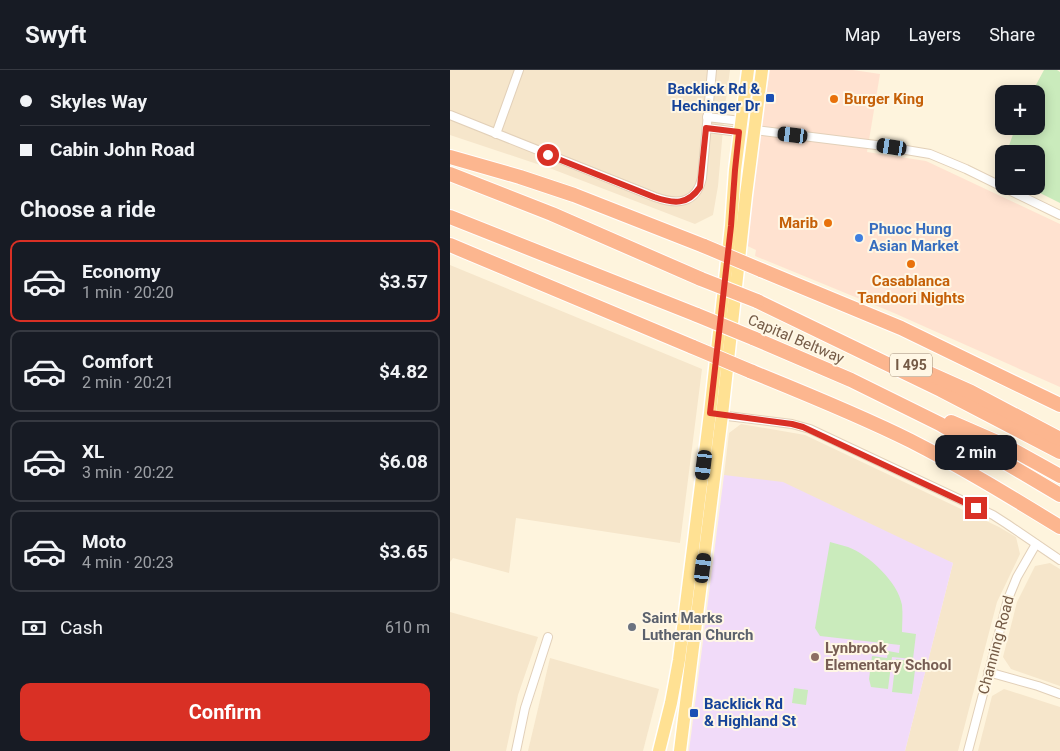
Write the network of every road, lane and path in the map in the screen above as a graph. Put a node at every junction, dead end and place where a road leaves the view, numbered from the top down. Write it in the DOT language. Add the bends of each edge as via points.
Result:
graph roads {
  1 [pos="519,70"];
  2 [pos="712,70"];
  3 [pos="748,70"];
  4 [pos="762,70"];
  5 [pos="450,115"];
  6 [pos="707,117"];
  7 [pos="740,126"];
  8 [pos="706,128"];
  9 [pos="755,130"];
  10 [pos="496,134"];
  11 [pos="450,157"];
  12 [pos="450,174"];
  13 [pos="1060,215"];
  14 [pos="450,217"];
  15 [pos="450,245"];
  16 [pos="757,301"];
  17 [pos="851,380"];
  18 [pos="1060,405"];
  19 [pos="716,414"];
  20 [pos="1060,438"];
  21 [pos="1060,452"];
  22 [pos="1060,476"];
  23 [pos="1060,495"];
  24 [pos="1060,527"];
  25 [pos="1036,544"];
  26 [pos="1060,560"];
  27 [pos="548,637"];
  28 [pos="988,672"];
  29 [pos="1060,694"];
  30 [pos="516,751"];
  31 [pos="659,751"];
  32 [pos="680,751"];
  33 [pos="968,751"];
  1 -- 10 [label="street"];
  2 -- 6 [label="street"];
  3 -- 7 [label="main road"];
  4 -- 9 [label="main road"];
  5 -- 10 [label="street"];
  6 -- 7 [label="street"];
  6 -- 8 [label="street"];
  7 -- 8 [label="street"];
  7 -- 9 [label="street"];
  7 -- 19 [label="main road"];
  8 -- 10 [label="street" via="700,187 691,198 678,201 654,197"];
  9 -- 13 [label="street" via="930,154"];
  9 -- 19 [label="main road"];
  11 -- 18 [label="highway, bridge" via="574,195 704,246 901,328"];
  12 -- 16 [label="highway, Capital Beltway / I 495, bridge"];
  14 -- 17 [label="highway, Capital Beltway / I 495, bridge"];
  15 -- 24 [label="highway, bridge" via="824,401 909,440"];
  16 -- 20 [label="highway, Capital Beltway / I 495" via="962,388"];
  16 -- 21 [label="highway"];
  17 -- 22 [label="highway" via="972,430"];
  17 -- 23 [label="highway, Capital Beltway / I 495" via="940,424"];
  19 -- 25 [label="street" via="810,429 993,516"];
  19 -- 31 [label="main road" via="676,679"];
  19 -- 32 [label="main road"];
  25 -- 26 [label="street"];
  25 -- 28 [label="street, Channing Road" via="1008,600"];
  27 -- 30 [label="street" via="525,708"];
  28 -- 29 [label="street"];
  28 -- 33 [label="street, Channing Road"];
}
